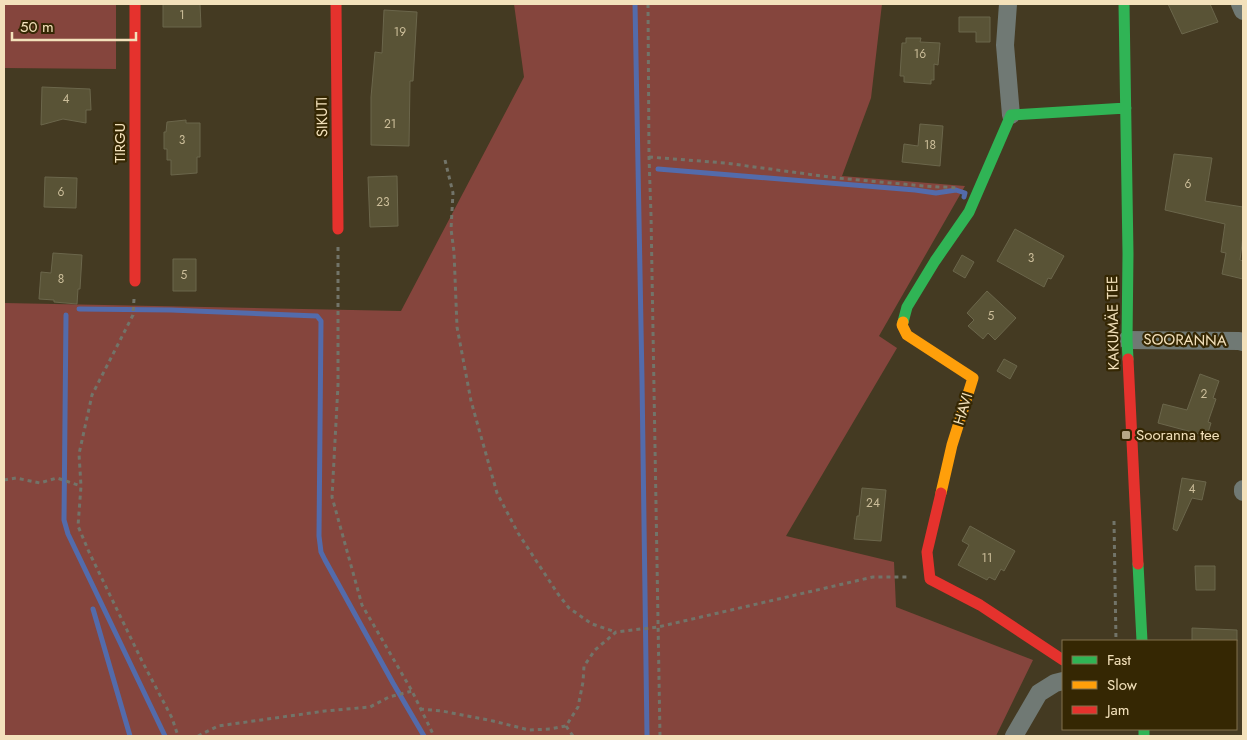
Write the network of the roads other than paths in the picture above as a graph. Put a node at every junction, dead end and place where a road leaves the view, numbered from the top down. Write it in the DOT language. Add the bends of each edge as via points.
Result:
graph roads {
  1 [pos="135,4"];
  2 [pos="336,4"];
  3 [pos="1008,4"];
  4 [pos="1124,4"];
  5 [pos="1240,4"];
  6 [pos="1243,11"];
  7 [pos="1126,108"];
  8 [pos="1012,115"];
  9 [pos="338,229"];
  10 [pos="135,281"];
  11 [pos="1127,340"];
  12 [pos="1243,342"];
  13 [pos="1142,640"];
  14 [pos="1062,659"];
  15 [pos="1062,680"];
  16 [pos="1014,736"];
  1 -- 10 [label="street, TIRGU"];
  2 -- 9 [label="street, SIKUTI"];
  3 -- 8 [label="street, HAVI" via="1005,45"];
  4 -- 7 [label="street, KAKUMÄE TEE"];
  5 -- 6 [label="street"];
  7 -- 8 [label="street"];
  7 -- 11 [label="street, KAKUMÄE TEE"];
  8 -- 14 [label="street, HAVI" via="969,212 907,306 902,325 907,335 973,378 952,445 927,552 930,579 980,605"];
  11 -- 12 [label="street, SOORANNA"];
  11 -- 13 [label="street, KAKUMÄE TEE"];
  15 -- 16 [label="street" via="1039,693"];
}
